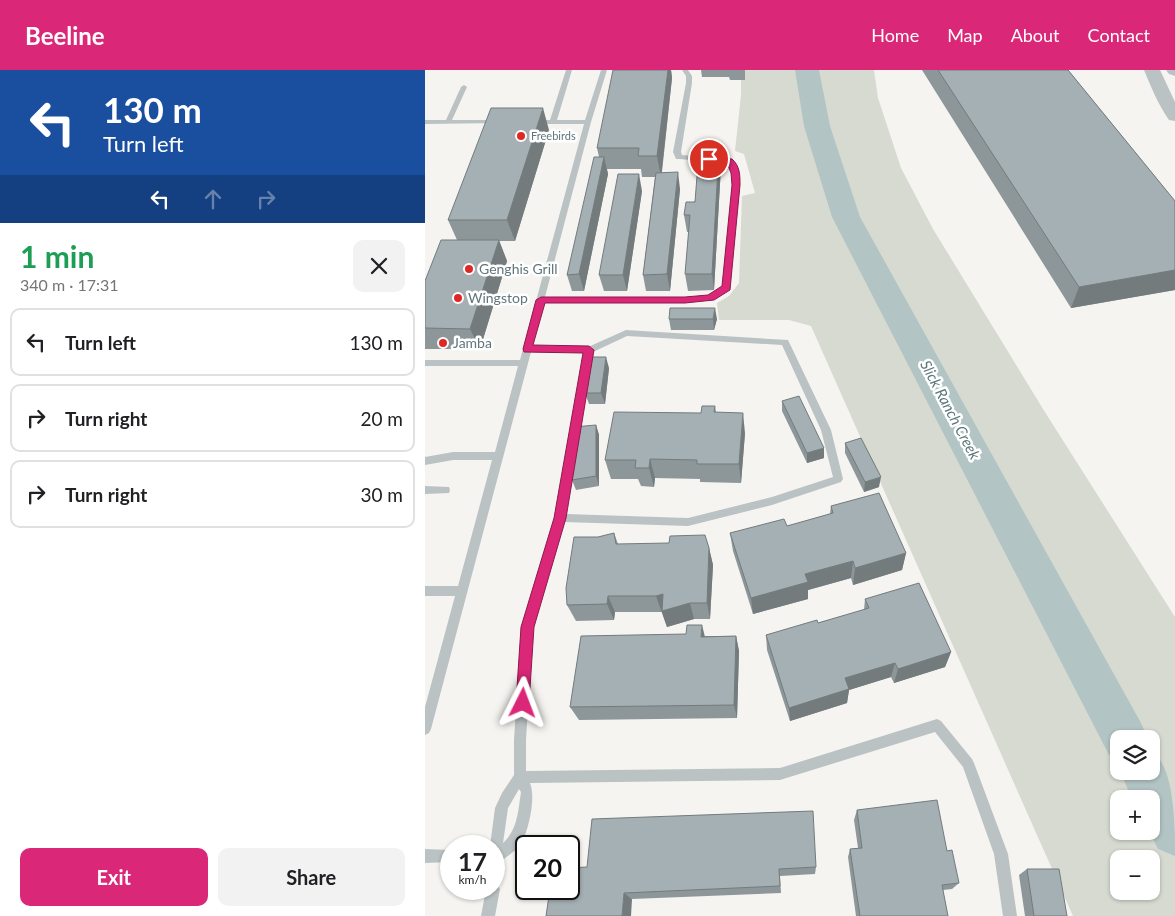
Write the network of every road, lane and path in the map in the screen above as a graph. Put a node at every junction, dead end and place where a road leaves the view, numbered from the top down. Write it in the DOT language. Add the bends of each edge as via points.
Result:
graph roads {
  1 [pos="569,70"];
  2 [pos="604,70"];
  3 [pos="685,70"];
  4 [pos="1152,70"];
  5 [pos="464,87"];
  6 [pos="1175,116"];
  7 [pos="425,122"];
  8 [pos="449,122"];
  9 [pos="507,122"];
  10 [pos="526,122"];
  11 [pos="553,122"];
  12 [pos="588,122"];
  13 [pos="541,300"];
  14 [pos="527,349"];
  15 [pos="589,350"];
  16 [pos="425,363"];
  17 [pos="523,363"];
  18 [pos="499,456"];
  19 [pos="425,461"];
  20 [pos="425,490"];
  21 [pos="445,490"];
  22 [pos="560,518"];
  23 [pos="425,591"];
  24 [pos="461,592"];
  25 [pos="425,729"];
  26 [pos="520,777"];
  27 [pos="498,835"];
  28 [pos="505,849"];
  29 [pos="425,856"];
  30 [pos="440,856"];
  31 [pos="491,900"];
  32 [pos="488,916"];
  33 [pos="1010,916"];
  1 -- 11 [label="lane"];
  2 -- 12 [label="lane"];
  3 -- 13 [label="lane" via="689,83 677,152 679,157 729,161 735,173 726,288 710,298 685,300"];
  4 -- 6 [label="street"];
  5 -- 8 [label="lane"];
  7 -- 8 [label="lane"];
  8 -- 9 [label="lane"];
  10 -- 11 [label="lane"];
  11 -- 12 [label="lane"];
  12 -- 13 [label="lane"];
  13 -- 14 [label="lane"];
  14 -- 15 [label="lane"];
  14 -- 17 [label="lane"];
  15 -- 22 [label="lane"];
  15 -- 22 [label="lane" via="625,333 785,342 826,430 838,479 772,501 689,522"];
  16 -- 17 [label="lane"];
  17 -- 18 [label="lane"];
  18 -- 19 [label="lane" via="453,456"];
  18 -- 24 [label="lane"];
  20 -- 21 [label="lane"];
  22 -- 26 [label="lane" via="527,627"];
  23 -- 24 [label="lane"];
  24 -- 25 [label="lane"];
  26 -- 27 [label="lane" via="504,801"];
  26 -- 28 [label="lane" via="527,791 524,816 517,839"];
  26 -- 33 [label="lane" via="780,774 937,724 968,763 1001,854"];
  29 -- 30 [label="lane"];
  31 -- 32 [label="lane"];
}
